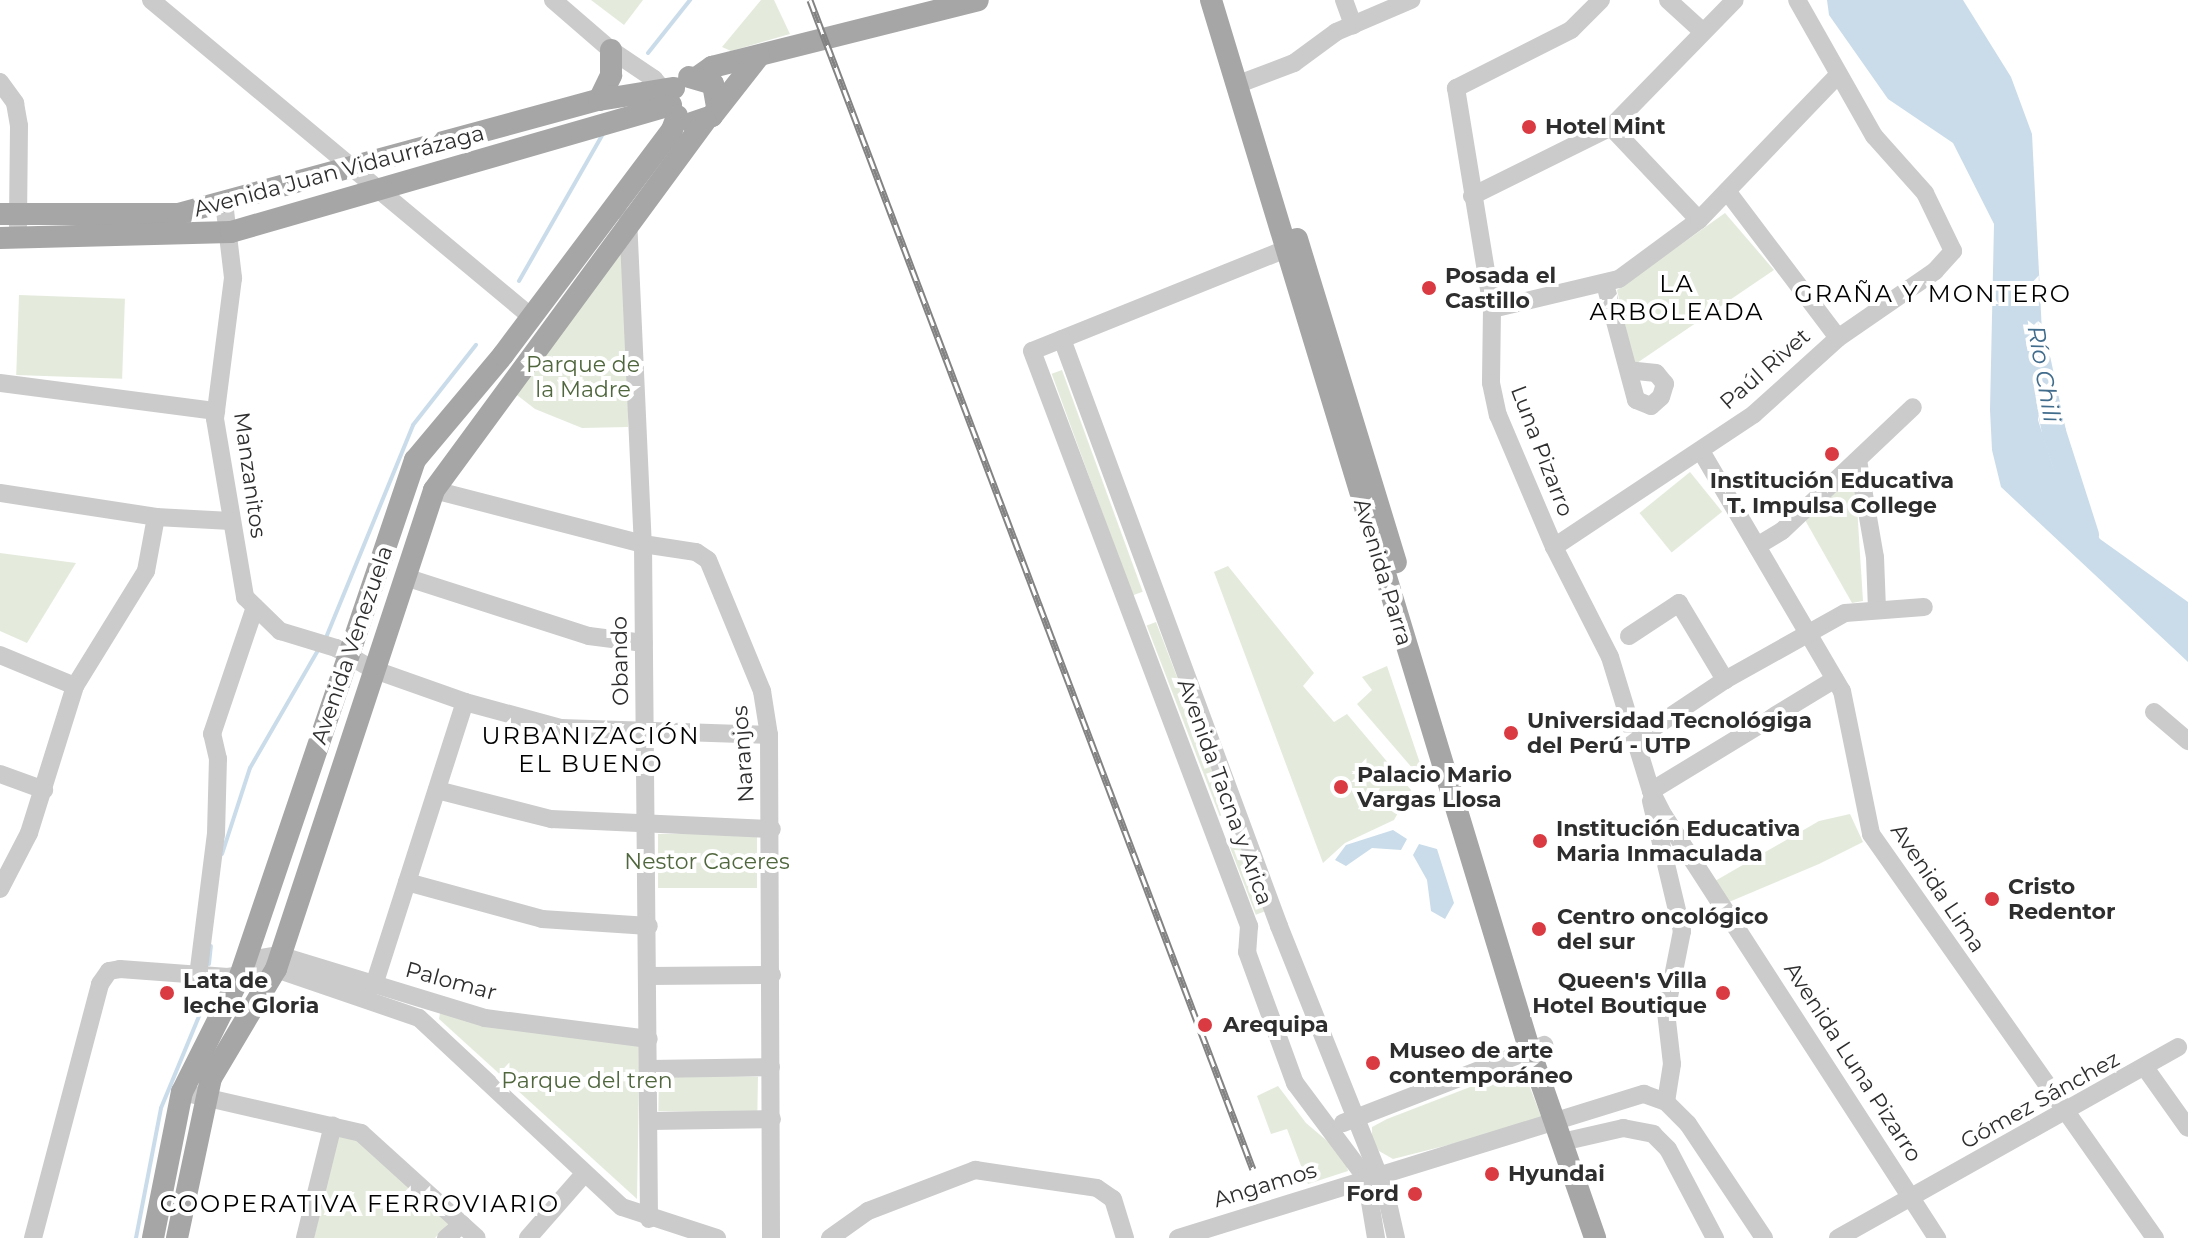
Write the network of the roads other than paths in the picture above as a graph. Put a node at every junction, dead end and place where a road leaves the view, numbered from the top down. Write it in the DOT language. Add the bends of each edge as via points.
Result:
graph roads {
  1 [pos="151,0"];
  2 [pos="553,0"];
  3 [pos="978,0"];
  4 [pos="1211,0"];
  5 [pos="1225,0"];
  6 [pos="1344,0"];
  7 [pos="1411,0"];
  8 [pos="1600,0"];
  9 [pos="1668,0"];
  10 [pos="1735,0"];
  11 [pos="1797,0"];
  12 [pos="1353,25"];
  13 [pos="1702,31"];
  14 [pos="611,50"];
  15 [pos="759,56"];
  16 [pos="1837,76"];
  17 [pos="0,82"];
  18 [pos="1243,83"];
  19 [pos="674,92"];
  20 [pos="599,100"];
  21 [pos="711,114"];
  22 [pos="1611,127"];
  23 [pos="432,146"];
  24 [pos="352,168"];
  25 [pos="439,171"];
  26 [pos="378,189"];
  27 [pos="1727,191"];
  28 [pos="1472,196"];
  29 [pos="224,202"];
  30 [pos="623,212"];
  31 [pos="10,214"];
  32 [pos="1699,220"];
  33 [pos="231,232"];
  34 [pos="8,238"];
  35 [pos="1292,246"];
  36 [pos="1605,284"];
  37 [pos="1492,309"];
  38 [pos="531,317"];
  39 [pos="1838,338"];
  40 [pos="1062,339"];
  41 [pos="1629,370"];
  42 [pos="0,383"];
  43 [pos="1913,407"];
  44 [pos="216,411"];
  45 [pos="1701,451"];
  46 [pos="1858,460"];
  47 [pos="434,490"];
  48 [pos="0,493"];
  49 [pos="156,517"];
  50 [pos="231,521"];
  51 [pos="643,544"];
  52 [pos="1757,546"];
  53 [pos="1554,547"];
  54 [pos="405,577"];
  55 [pos="1159,602"];
  56 [pos="255,607"];
  57 [pos="1924,607"];
  58 [pos="1877,608"];
  59 [pos="1133,612"];
  60 [pos="1807,635"];
  61 [pos="1629,636"];
  62 [pos="644,643"];
  63 [pos="342,651"];
  64 [pos="0,655"];
  65 [pos="372,669"];
  66 [pos="1835,679"];
  67 [pos="1725,680"];
  68 [pos="75,686"];
  69 [pos="465,702"];
  70 [pos="2154,712"];
  71 [pos="646,733"];
  72 [pos="769,735"];
  73 [pos="1638,738"];
  74 [pos="2188,741"];
  75 [pos="0,774"];
  76 [pos="44,790"];
  77 [pos="437,790"];
  78 [pos="1651,791"];
  79 [pos="1243,825"];
  80 [pos="647,826"];
  81 [pos="772,829"];
  82 [pos="1215,836"];
  83 [pos="407,882"];
  84 [pos="0,889"];
  85 [pos="649,926"];
  86 [pos="1279,926"];
  87 [pos="1245,940"];
  88 [pos="278,962"];
  89 [pos="236,971"];
  90 [pos="772,975"];
  91 [pos="200,976"];
  92 [pos="649,976"];
  93 [pos="374,985"];
  94 [pos="649,1039"];
  95 [pos="2178,1047"];
  96 [pos="1537,1048"];
  97 [pos="771,1067"];
  98 [pos="650,1069"];
  99 [pos="2146,1069"];
  100 [pos="182,1092"];
  101 [pos="205,1097"];
  102 [pos="1666,1102"];
  103 [pos="2066,1111"];
  104 [pos="1354,1117"];
  105 [pos="772,1119"];
  106 [pos="650,1121"];
  107 [pos="333,1125"];
  108 [pos="2188,1128"];
  109 [pos="1333,1129"];
  110 [pos="1568,1138"];
  111 [pos="585,1173"];
  112 [pos="1372,1176"];
  113 [pos="1912,1199"];
  114 [pos="649,1219"];
  115 [pos="462,1224"];
  116 [pos="536,1234"];
  117 [pos="33,1238"];
  118 [pos="153,1238"];
  119 [pos="177,1238"];
  120 [pos="305,1238"];
  121 [pos="446,1238"];
  122 [pos="477,1238"];
  123 [pos="717,1238"];
  124 [pos="771,1238"];
  125 [pos="830,1238"];
  126 [pos="1125,1238"];
  127 [pos="1178,1238"];
  128 [pos="1376,1238"];
  129 [pos="1396,1238"];
  130 [pos="1595,1238"];
  131 [pos="1609,1238"];
  132 [pos="1715,1238"];
  133 [pos="1764,1238"];
  134 [pos="1838,1238"];
  135 [pos="1937,1238"];
  136 [pos="2155,1238"];
  1 -- 24 [label="street"];
  2 -- 14 [label="street"];
  3 -- 15 [label="main road"];
  4 -- 18 [label="main road, Avenida Parra"];
  5 -- 18 [label="main road, Avenida Parra"];
  6 -- 12 [label="street"];
  7 -- 12 [label="street"];
  8 -- 28 [label="street, Luna Pizarro" via="1571,30 1456,88"];
  9 -- 13 [label="street"];
  10 -- 13 [label="street"];
  11 -- 16 [label="street, Paúl Rivet"];
  12 -- 18 [label="street" via="1294,63"];
  13 -- 22 [label="street"];
  14 -- 19 [label="street"];
  14 -- 20 [label="main road" via="611,75"];
  15 -- 19 [label="main road" via="712,67"];
  15 -- 21 [label="main road, Avenida Venezuela"];
  16 -- 27 [label="street"];
  16 -- 39 [label="street, Paúl Rivet" via="1874,136 1925,193 1953,251 1935,271"];
  17 -- 31 [label="street" via="15,103 19,126"];
  18 -- 35 [label="main road, Avenida Parra"];
  19 -- 20 [label="main road, Avenida Juan Vidaurrázaga"];
  19 -- 21 [label="main road" via="687,123"];
  19 -- 21 [label="main road" via="713,84"];
  19 -- 25 [label="main road, Avenida Juan Vidaurrázaga"];
  19 -- 30 [label="main road, Avenida Venezuela"];
  20 -- 23 [label="main road, Avenida Juan Vidaurrázaga"];
  21 -- 30 [label="main road, Avenida Venezuela"];
  22 -- 28 [label="street"];
  22 -- 32 [label="street"];
  23 -- 24 [label="main road, Avenida Juan Vidaurrázaga"];
  23 -- 25 [label="main road"];
  24 -- 26 [label="street"];
  24 -- 29 [label="main road, Avenida Juan Vidaurrázaga"];
  25 -- 26 [label="main road, Avenida Juan Vidaurrázaga"];
  26 -- 33 [label="main road, Avenida Juan Vidaurrázaga"];
  26 -- 38 [label="street"];
  27 -- 32 [label="street"];
  27 -- 39 [label="street"];
  28 -- 37 [label="street, Luna Pizarro"];
  29 -- 31 [label="main road, Avenida Juan Vidaurrázaga" via="178,214"];
  29 -- 33 [label="street, Manzanitos"];
  30 -- 38 [label="main road, Avenida Venezuela"];
  30 -- 47 [label="main road, Avenida Venezuela"];
  30 -- 51 [label="street, Obando"];
  31 -- 34 [label="street"];
  32 -- 36 [label="street"];
  33 -- 34 [label="main road, Avenida Juan Vidaurrázaga"];
  33 -- 44 [label="street, Manzanitos" via="233,278"];
  35 -- 40 [label="street"];
  35 -- 96 [label="main road, Avenida Parra"];
  36 -- 37 [label="street"];
  36 -- 41 [label="street"];
  37 -- 53 [label="street, Luna Pizarro" via="1491,383 1498,415"];
  38 -- 63 [label="main road, Avenida Venezuela" via="415,460"];
  39 -- 45 [label="street, Paúl Rivet" via="1754,414"];
  40 -- 55 [label="street, Avenida Tacna y Arica"];
  40 -- 59 [label="street, Avenida Tacna y Arica" via="1032,351"];
  42 -- 44 [label="street"];
  43 -- 46 [label="street"];
  44 -- 50 [label="street, Manzanitos"];
  45 -- 52 [label="street, Avenida Lima"];
  45 -- 53 [label="street, Paúl Rivet"];
  46 -- 52 [label="street" via="1782,531"];
  46 -- 58 [label="street" via="1875,557"];
  47 -- 51 [label="street, Naranjos"];
  47 -- 54 [label="main road, Avenida Venezuela"];
  48 -- 49 [label="street"];
  49 -- 50 [label="street"];
  49 -- 68 [label="street" via="146,571"];
  50 -- 56 [label="street, Manzanitos" via="245,597"];
  51 -- 62 [label="street, Obando"];
  51 -- 72 [label="street, Naranjos" via="696,552 708,560 762,691"];
  52 -- 60 [label="street, Avenida Lima"];
  53 -- 73 [label="street, Luna Pizarro" via="1610,657"];
  54 -- 62 [label="street" via="589,636"];
  54 -- 65 [label="main road, Avenida Venezuela"];
  55 -- 59 [label="street"];
  55 -- 79 [label="street, Avenida Tacna y Arica"];
  56 -- 63 [label="street, Manzanitos" via="280,631"];
  56 -- 91 [label="street" via="212,734 218,759 216,834"];
  57 -- 58 [label="street"];
  58 -- 60 [label="street" via="1845,613"];
  59 -- 82 [label="street, Avenida Tacna y Arica"];
  60 -- 66 [label="street, Avenida Lima"];
  60 -- 67 [label="street"];
  61 -- 67 [label="street" via="1679,603"];
  62 -- 71 [label="street, Obando"];
  63 -- 65 [label="street, Manzanitos"];
  63 -- 89 [label="main road, Avenida Venezuela"];
  64 -- 68 [label="street"];
  65 -- 69 [label="street, Manzanitos"];
  65 -- 88 [label="main road, Avenida Venezuela"];
  66 -- 78 [label="street"];
  66 -- 103 [label="street, Avenida Lima" via="1850,712 1855,772 1871,834"];
  67 -- 73 [label="street"];
  68 -- 76 [label="street"];
  69 -- 71 [label="street, Manzanitos" via="561,728"];
  69 -- 77 [label="street"];
  70 -- 74 [label="street"];
  71 -- 72 [label="street, Manzanitos"];
  71 -- 80 [label="street, Obando"];
  72 -- 81 [label="street, Naranjos"];
  73 -- 78 [label="street, Luna Pizarro"];
  75 -- 76 [label="street"];
  76 -- 84 [label="street"];
  77 -- 80 [label="street" via="551,819"];
  77 -- 83 [label="street"];
  78 -- 102 [label="street" via="1651,813 1682,931 1666,1012 1672,1064"];
  78 -- 113 [label="street, Avenida Luna Pizarro"];
  79 -- 82 [label="street"];
  79 -- 86 [label="street, Avenida Tacna y Arica"];
  80 -- 81 [label="street"];
  80 -- 85 [label="street, Obando"];
  81 -- 90 [label="street, Naranjos"];
  82 -- 87 [label="street, Avenida Tacna y Arica" via="1249,926"];
  83 -- 85 [label="street" via="542,919"];
  83 -- 93 [label="street"];
  85 -- 92 [label="street, Obando"];
  86 -- 87 [label="street"];
  86 -- 104 [label="street, Avenida Tacna y Arica"];
  87 -- 109 [label="street, Avenida Tacna y Arica" via="1295,1083"];
  88 -- 89 [label="street, Palomar"];
  88 -- 93 [label="street, Palomar"];
  88 -- 101 [label="main road, Avenida Venezuela"];
  88 -- 111 [label="street" via="419,1018"];
  89 -- 91 [label="street, Palomar"];
  89 -- 100 [label="main road, Avenida Venezuela"];
  90 -- 92 [label="street"];
  90 -- 97 [label="street, Naranjos"];
  91 -- 117 [label="street, Palomar" via="109,971 100,984"];
  92 -- 94 [label="street, Obando"];
  93 -- 94 [label="street, Palomar" via="485,1018"];
  94 -- 98 [label="street, Obando"];
  95 -- 99 [label="street, Gómez Sánchez"];
  96 -- 104 [label="street"];
  96 -- 110 [label="main road, Avenida Parra"];
  97 -- 98 [label="street"];
  97 -- 105 [label="street, Naranjos"];
  98 -- 106 [label="street, Obando"];
  99 -- 103 [label="street, Gómez Sánchez"];
  99 -- 108 [label="street"];
  100 -- 101 [label="street"];
  100 -- 118 [label="main road, Avenida Venezuela"];
  101 -- 107 [label="street"];
  101 -- 119 [label="main road, Avenida Venezuela"];
  102 -- 112 [label="street, Angamos" via="1644,1094 1632,1097"];
  102 -- 133 [label="street" via="1715,1161"];
  103 -- 113 [label="street, Gómez Sánchez"];
  103 -- 136 [label="street, Avenida Lima"];
  104 -- 109 [label="street"];
  104 -- 112 [label="street, Avenida Tacna y Arica"];
  105 -- 106 [label="street"];
  105 -- 124 [label="street, Naranjos"];
  106 -- 114 [label="street, Obando"];
  107 -- 115 [label="street" via="361,1133"];
  107 -- 120 [label="street"];
  109 -- 112 [label="street, Avenida Tacna y Arica"];
  110 -- 130 [label="main road"];
  110 -- 131 [label="main road"];
  110 -- 132 [label="street" via="1623,1128 1653,1134 1668,1149"];
  111 -- 114 [label="street" via="622,1207"];
  111 -- 116 [label="street"];
  112 -- 127 [label="street, Angamos"];
  112 -- 128 [label="street, Avenida Tacna y Arica"];
  112 -- 129 [label="street, Avenida Tacna y Arica"];
  113 -- 134 [label="street, Gómez Sánchez"];
  113 -- 135 [label="street, Avenida Luna Pizarro"];
  114 -- 123 [label="street"];
  115 -- 121 [label="street"];
  115 -- 122 [label="street"];
  125 -- 126 [label="street" via="868,1211 975,1170 1097,1188 1113,1199"];
}
